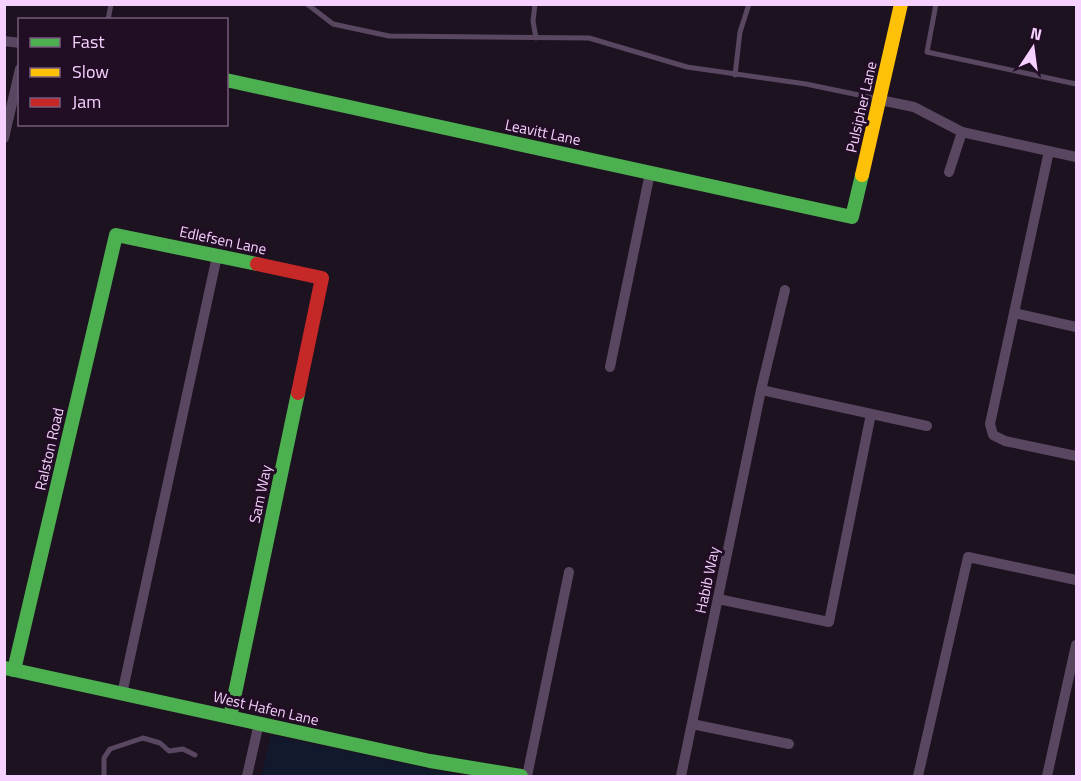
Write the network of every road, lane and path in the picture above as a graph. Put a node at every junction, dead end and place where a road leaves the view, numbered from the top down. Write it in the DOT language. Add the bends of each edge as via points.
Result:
graph roads {
  1 [pos="307,4"];
  2 [pos="535,4"];
  3 [pos="749,4"];
  4 [pos="901,4"];
  5 [pos="936,4"];
  6 [pos="536,38"];
  7 [pos="735,75"];
  8 [pos="18,78"];
  9 [pos="228,80"];
  10 [pos="1077,84"];
  11 [pos="880,100"];
  12 [pos="962,132"];
  13 [pos="4,138"];
  14 [pos="1049,151"];
  15 [pos="1077,157"];
  16 [pos="950,172"];
  17 [pos="650,173"];
  18 [pos="852,217"];
  19 [pos="116,235"];
  20 [pos="217,256"];
  21 [pos="322,278"];
  22 [pos="785,290"];
  23 [pos="1014,313"];
  24 [pos="1077,327"];
  25 [pos="610,367"];
  26 [pos="761,390"];
  27 [pos="871,414"];
  28 [pos="927,426"];
  29 [pos="1077,456"];
  30 [pos="569,572"];
  31 [pos="1077,580"];
  32 [pos="718,599"];
  33 [pos="1077,645"];
  34 [pos="9,669"];
  35 [pos="122,694"];
  36 [pos="230,717"];
  37 [pos="259,723"];
  38 [pos="692,724"];
  39 [pos="789,744"];
  40 [pos="195,755"];
  41 [pos="104,777"];
  42 [pos="247,777"];
  43 [pos="521,777"];
  44 [pos="527,777"];
  45 [pos="681,777"];
  46 [pos="918,777"];
  47 [pos="1047,777"];
  1 -- 6 [label="lane" via="333,24 389,36"];
  2 -- 6 [label="lane"];
  3 -- 7 [label="lane" via="740,32"];
  4 -- 11 [label="street, Pulsipher Lane"];
  5 -- 10 [label="lane" via="927,52"];
  6 -- 7 [label="lane" via="589,38 687,67"];
  7 -- 11 [label="lane" via="806,84"];
  8 -- 13 [label="street"];
  9 -- 17 [label="street, Leavitt Lane"];
  11 -- 12 [label="street" via="915,107"];
  11 -- 18 [label="street, Pulsipher Lane"];
  12 -- 14 [label="street"];
  12 -- 16 [label="street"];
  14 -- 15 [label="street"];
  14 -- 23 [label="street"];
  17 -- 18 [label="street, Leavitt Lane"];
  17 -- 25 [label="street"];
  19 -- 20 [label="street, Edlefsen Lane"];
  19 -- 34 [label="street, Ralston Road"];
  20 -- 21 [label="street, Edlefsen Lane"];
  20 -- 35 [label="street"];
  21 -- 36 [label="street, Sam Way"];
  22 -- 26 [label="street, Habib Way"];
  23 -- 24 [label="street"];
  23 -- 29 [label="street" via="990,424 993,435"];
  26 -- 27 [label="street"];
  26 -- 32 [label="street, Habib Way"];
  27 -- 28 [label="street"];
  27 -- 32 [label="street" via="829,622"];
  30 -- 44 [label="street"];
  31 -- 46 [label="street" via="968,557"];
  32 -- 38 [label="street, Habib Way"];
  33 -- 47 [label="street"];
  34 -- 35 [label="street, West Hafen Lane"];
  35 -- 36 [label="street, West Hafen Lane"];
  36 -- 37 [label="street, West Hafen Lane"];
  37 -- 42 [label="street"];
  37 -- 43 [label="street, West Hafen Lane"];
  38 -- 39 [label="street"];
  38 -- 45 [label="street, Habib Way"];
  40 -- 41 [label="lane" via="183,749 169,751 143,738 110,749 104,758"];
}
